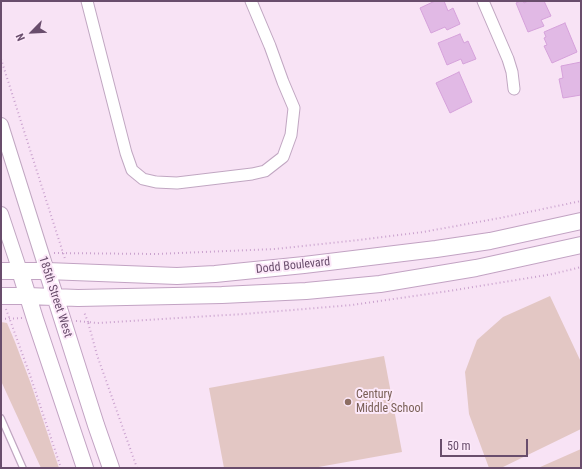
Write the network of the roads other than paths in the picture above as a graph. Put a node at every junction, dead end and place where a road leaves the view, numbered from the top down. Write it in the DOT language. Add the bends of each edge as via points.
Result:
graph roads {
  1 [pos="87,1"];
  2 [pos="252,1"];
  3 [pos="483,1"];
  4 [pos="514,89"];
  5 [pos="1,125"];
  6 [pos="1,214"];
  7 [pos="581,221"];
  8 [pos="581,245"];
  9 [pos="1,271"];
  10 [pos="20,271"];
  11 [pos="47,271"];
  12 [pos="1,296"];
  13 [pos="28,296"];
  14 [pos="54,296"];
  15 [pos="1,418"];
  16 [pos="23,468"];
  17 [pos="85,468"];
  18 [pos="111,468"];
  1 -- 2 [label="street" via="132,170 144,179 177,182 265,171 283,157 291,135 294,108"];
  3 -- 4 [label="street" via="508,59"];
  5 -- 11 [label="street, 185th Street West"];
  6 -- 10 [label="street, 185th Street West"];
  7 -- 11 [label="main road, Dodd Boulevard" via="436,249 215,274 177,276"];
  8 -- 14 [label="main road, Dodd Boulevard" via="476,268 380,284 222,295 78,298"];
  9 -- 10 [label="main road, Dodd Boulevard"];
  10 -- 11 [label="main road, Dodd Boulevard"];
  10 -- 13 [label="main road, 185th Street West"];
  11 -- 14 [label="main road, 185th Street West"];
  12 -- 13 [label="main road, Dodd Boulevard"];
  13 -- 14 [label="main road, Dodd Boulevard"];
  13 -- 17 [label="main road, 185th Street West"];
  14 -- 18 [label="main road, 185th Street West"];
  15 -- 16 [label="lane"];
}
